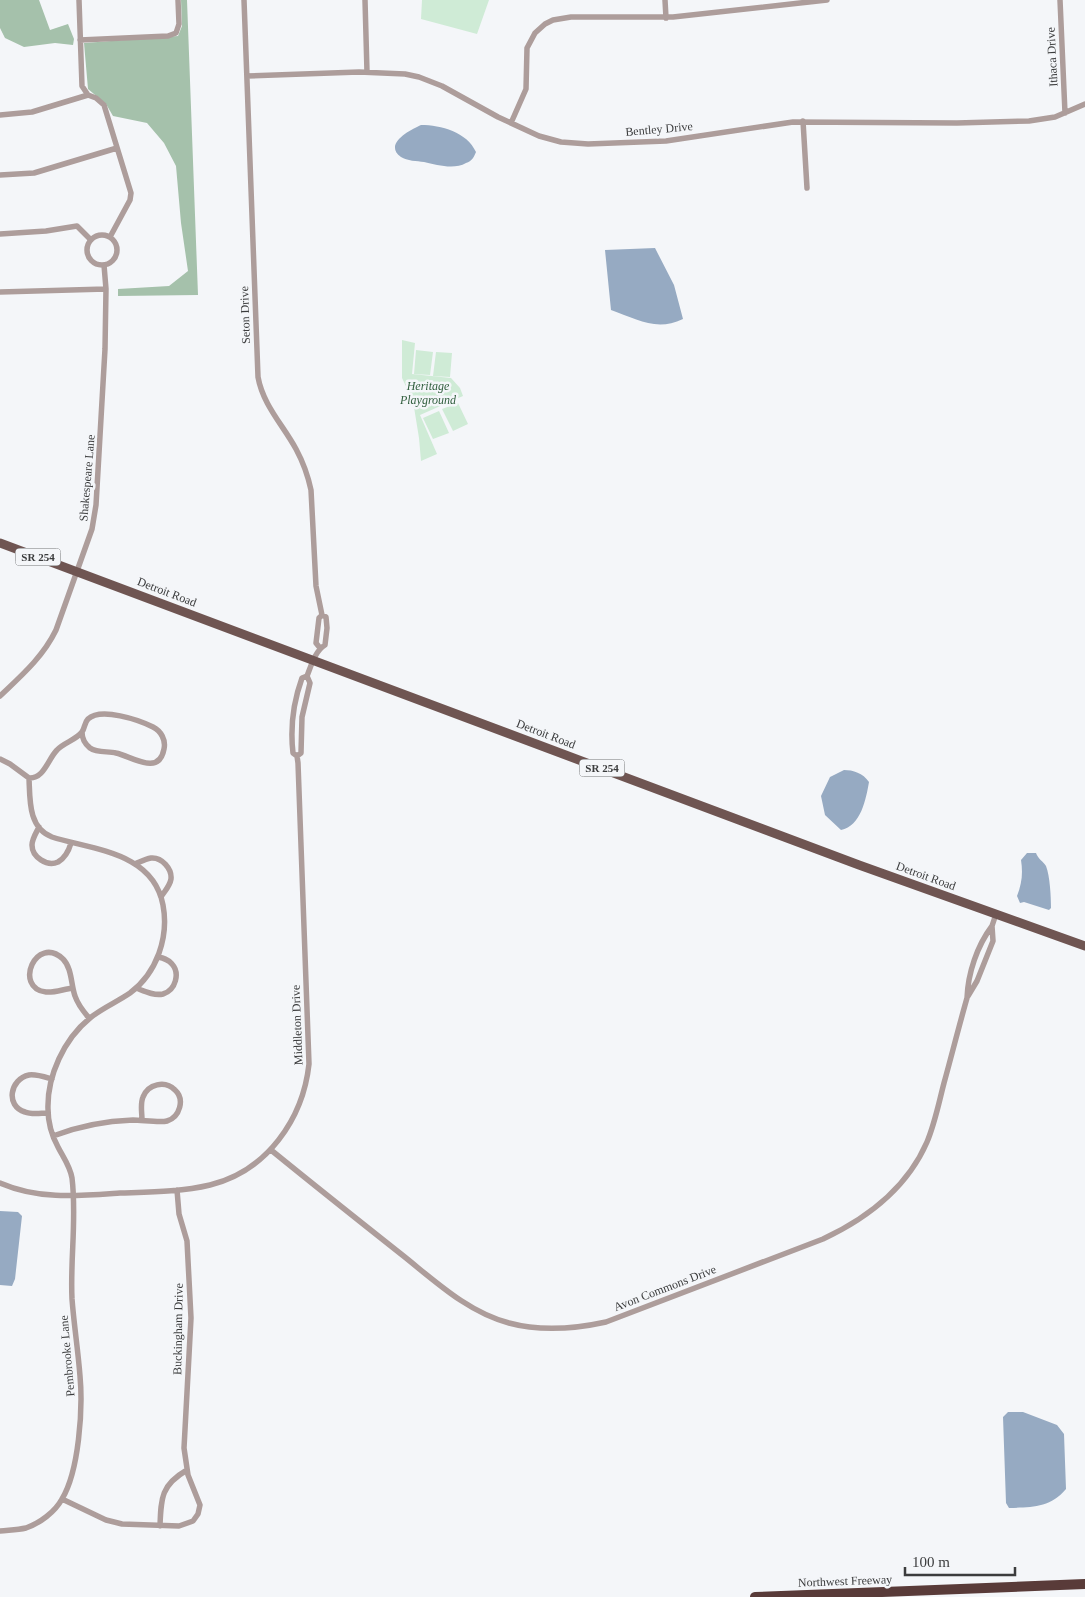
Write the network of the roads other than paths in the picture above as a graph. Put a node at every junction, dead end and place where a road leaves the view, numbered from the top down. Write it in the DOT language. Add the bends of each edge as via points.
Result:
graph roads {
  1 [pos="79,0"];
  2 [pos="178,0"];
  3 [pos="244,0"];
  4 [pos="365,0"];
  5 [pos="665,0"];
  6 [pos="827,0"];
  7 [pos="1060,0"];
  8 [pos="666,18"];
  9 [pos="80,40"];
  10 [pos="367,72"];
  11 [pos="247,76"];
  12 [pos="88,95"];
  13 [pos="1085,104"];
  14 [pos="1065,113"];
  15 [pos="0,115"];
  16 [pos="803,121"];
  17 [pos="511,123"];
  18 [pos="117,148"];
  19 [pos="0,175"];
  20 [pos="807,188"];
  21 [pos="0,234"];
  22 [pos="110,237"];
  23 [pos="91,240"];
  24 [pos="104,265"];
  25 [pos="106,289"];
  26 [pos="0,292"];
  27 [pos="0,543"];
  28 [pos="76,572"];
  29 [pos="313,660"];
  30 [pos="307,676"];
  31 [pos="0,696"];
  32 [pos="82,732"];
  33 [pos="297,756"];
  34 [pos="0,759"];
  35 [pos="29,778"];
  36 [pos="39,827"];
  37 [pos="71,843"];
  38 [pos="135,864"];
  39 [pos="161,897"];
  40 [pos="996,914"];
  41 [pos="992,926"];
  42 [pos="1085,946"];
  43 [pos="158,957"];
  44 [pos="73,988"];
  45 [pos="136,988"];
  46 [pos="967,998"];
  47 [pos="89,1018"];
  48 [pos="52,1079"];
  49 [pos="48,1113"];
  50 [pos="142,1120"];
  51 [pos="53,1136"];
  52 [pos="271,1150"];
  53 [pos="0,1184"];
  54 [pos="177,1190"];
  55 [pos="72,1196"];
  56 [pos="187,1470"];
  57 [pos="62,1499"];
  58 [pos="160,1526"];
  59 [pos="0,1531"];
  60 [pos="1082,1584"];
  61 [pos="755,1597"];
  1 -- 9 [label="street"];
  2 -- 9 [label="street" via="180,24 176,33"];
  3 -- 11 [label="street, Seton Drive"];
  4 -- 10 [label="street"];
  5 -- 8 [label="street"];
  6 -- 8 [label="street"];
  7 -- 14 [label="street, Ithaca Drive"];
  8 -- 17 [label="street" via="571,17 545,24 527,48 526,89"];
  9 -- 12 [label="street" via="82,86"];
  10 -- 11 [label="street, Bentley Drive"];
  10 -- 17 [label="street, Bentley Drive" via="405,74 431,81"];
  11 -- 29 [label="street, Seton Drive" via="258,377 267,404 305,468 311,490 316,586 327,628 325,645"];
  12 -- 15 [label="street" via="32,112"];
  12 -- 18 [label="street" via="104,105"];
  13 -- 14 [label="street, Bentley Drive"];
  14 -- 16 [label="street, Bentley Drive" via="1046,119 966,123"];
  16 -- 17 [label="street, Bentley Drive" via="666,141 588,144 549,139"];
  16 -- 20 [label="street"];
  18 -- 19 [label="street" via="34,173"];
  18 -- 22 [label="street" via="131,193"];
  21 -- 23 [label="street" via="77,226"];
  22 -- 23 [label="street" via="100,236"];
  22 -- 24 [label="street" via="116,245 116,252 113,260"];
  23 -- 24 [label="street" via="87,247 89,258"];
  24 -- 25 [label="street, Shakespeare Lane"];
  25 -- 26 [label="street"];
  25 -- 28 [label="street, Shakespeare Lane" via="98,492 92,528"];
  27 -- 28 [label="main road, Detroit Road / SR 254"];
  28 -- 29 [label="main road, Detroit Road / SR 254"];
  28 -- 31 [label="street, Shakespeare Lane" via="47,647"];
  29 -- 30 [label="street, Middleton Drive"];
  29 -- 40 [label="main road, Detroit Road / SR 254"];
  30 -- 33 [label="street, Middleton Drive" via="310,683 302,717 301,753"];
  30 -- 33 [label="street, Middleton Drive" via="302,678 293,713 292,745"];
  32 -- 32 [label="street" via="84,724 98,714 132,719 160,732 164,750 156,761 140,763 117,753 91,749 84,742"];
  32 -- 35 [label="street" via="56,750 37,777"];
  33 -- 52 [label="street, Middleton Drive" via="309,1064 306,1088 296,1113"];
  34 -- 35 [label="street"];
  35 -- 36 [label="street" via="31,812"];
  36 -- 37 [label="street" via="46,835"];
  36 -- 37 [label="street" via="32,848 43,861 58,862 66,855"];
  37 -- 38 [label="street" via="113,854"];
  38 -- 39 [label="street" via="151,878"];
  38 -- 39 [label="street" via="153,858 168,867 171,881"];
  39 -- 43 [label="street" via="164,929"];
  40 -- 41 [label="street, Avon Commons Drive"];
  40 -- 42 [label="main road, Detroit Road / SR 254"];
  41 -- 46 [label="street, Avon Commons Drive" via="984,936 968,978"];
  41 -- 46 [label="street, Avon Commons Drive" via="993,941 978,980"];
  43 -- 45 [label="street" via="147,977"];
  43 -- 45 [label="street" via="174,966 174,985 162,994"];
  44 -- 44 [label="street" via="68,966 61,957 46,954 33,962 30,977 40,990"];
  44 -- 47 [label="street" via="79,1007"];
  45 -- 47 [label="street"];
  46 -- 52 [label="street, Avon Commons Drive" via="927,1141 909,1173 880,1205 848,1228 824,1239 606,1322 584,1327 535,1328 509,1323 473,1308"];
  47 -- 48 [label="street" via="61,1055"];
  48 -- 49 [label="street"];
  48 -- 49 [label="street" via="27,1075 13,1085 12,1091 14,1103 20,1111"];
  49 -- 51 [label="street, Pembrooke Lane"];
  50 -- 50 [label="street" via="162,1122 174,1117 181,1100 175,1090 165,1084 150,1087 142,1098"];
  50 -- 51 [label="street" via="104,1122"];
  51 -- 55 [label="street, Pembrooke Lane" via="71,1173"];
  52 -- 54 [label="street, Middleton Drive" via="230,1178 203,1187"];
  53 -- 55 [label="street, Middleton Drive" via="41,1195"];
  54 -- 55 [label="street, Middleton Drive"];
  54 -- 56 [label="street, Buckingham Drive" via="179,1214 187,1241 191,1318 184,1442"];
  55 -- 57 [label="street, Pembrooke Lane" via="72,1298 81,1405 74,1464"];
  56 -- 58 [label="street" via="172,1479 164,1490"];
  56 -- 58 [label="street, Buckingham Drive" via="198,1497 198,1514 187,1524"];
  57 -- 58 [label="street, Buckingham Drive" via="115,1523"];
  57 -- 59 [label="street, Pembrooke Lane" via="39,1522 26,1528"];
  60 -- 61 [label="highway, Northwest Freeway"];
}
